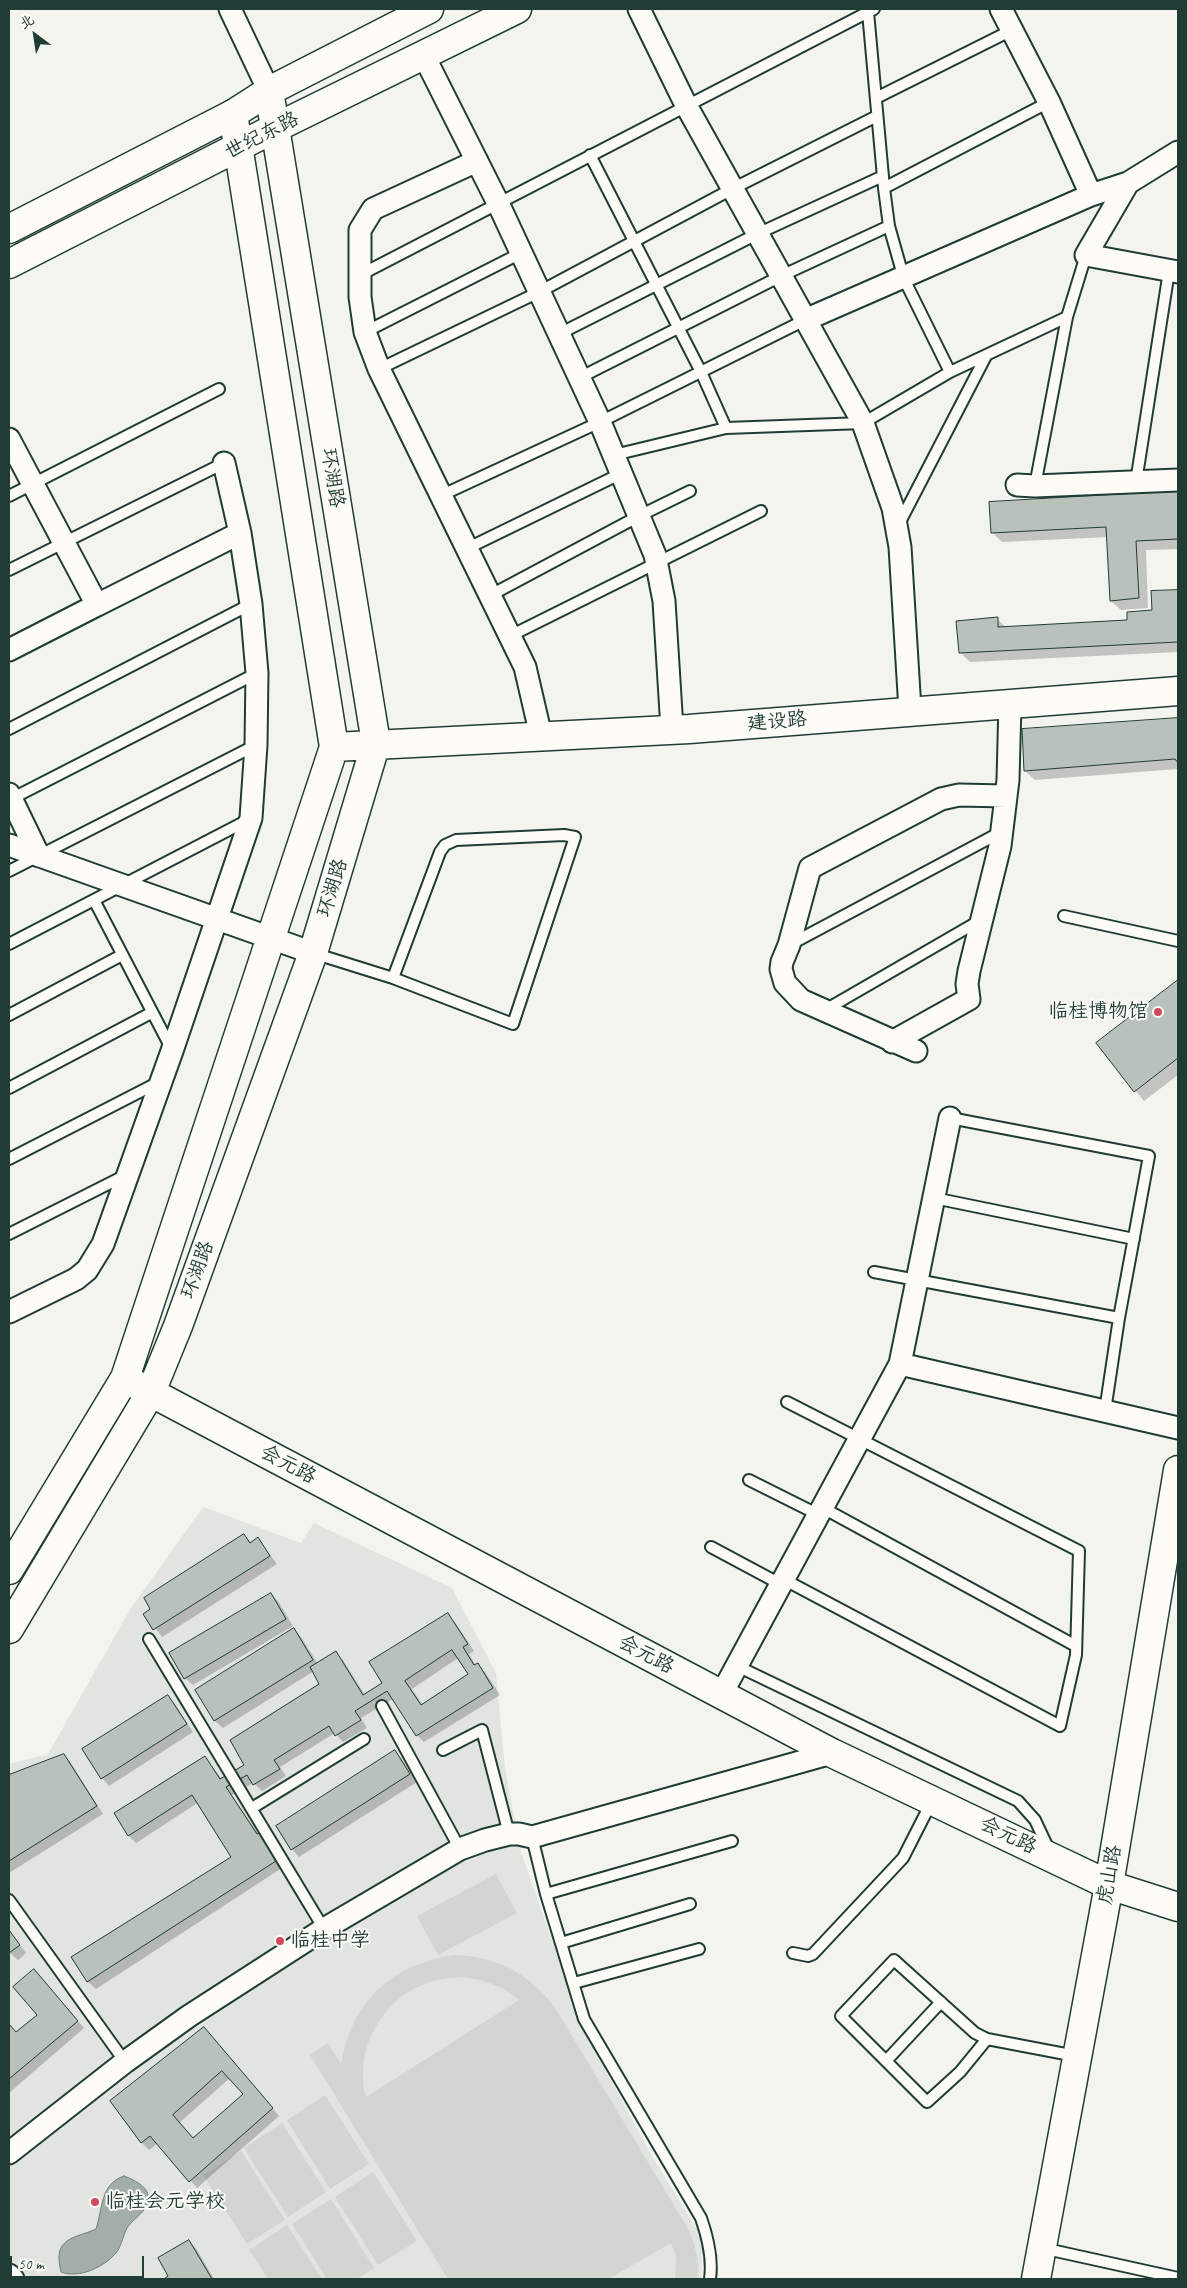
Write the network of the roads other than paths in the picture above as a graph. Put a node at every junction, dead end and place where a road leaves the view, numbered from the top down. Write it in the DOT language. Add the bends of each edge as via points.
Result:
graph roads {
  1 [pos="230,9"];
  2 [pos="429,9"];
  3 [pos="517,9"];
  4 [pos="639,9"];
  5 [pos="1001,9"];
  6 [pos="871,10"];
  7 [pos="1012,30"];
  8 [pos="424,56"];
  9 [pos="269,91"];
  10 [pos="876,98"];
  11 [pos="1049,102"];
  12 [pos="686,105"];
  13 [pos="233,114"];
  14 [pos="877,116"];
  15 [pos="275,128"];
  16 [pos="238,147"];
  17 [pos="1178,152"];
  18 [pos="590,155"];
  19 [pos="477,161"];
  20 [pos="882,176"];
  21 [pos="1128,183"];
  22 [pos="884,188"];
  23 [pos="732,189"];
  24 [pos="1091,195"];
  25 [pos="498,203"];
  26 [pos="889,226"];
  27 [pos="9,228"];
  28 [pos="757,234"];
  29 [pos="636,242"];
  30 [pos="521,253"];
  31 [pos="1086,255"];
  32 [pos="9,264"];
  33 [pos="1174,271"];
  34 [pos="359,276"];
  35 [pos="781,276"];
  36 [pos="904,279"];
  37 [pos="656,284"];
  38 [pos="539,292"];
  39 [pos="1067,317"];
  40 [pos="805,320"];
  41 [pos="679,326"];
  42 [pos="365,332"];
  43 [pos="559,334"];
  44 [pos="986,356"];
  45 [pos="379,369"];
  46 [pos="701,372"];
  47 [pos="950,372"];
  48 [pos="579,378"];
  49 [pos="219,389"];
  50 [pos="600,422"];
  51 [pos="863,423"];
  52 [pos="726,428"];
  53 [pos="9,440"];
  54 [pos="224,463"];
  55 [pos="618,464"];
  56 [pos="1178,480"];
  57 [pos="1136,482"];
  58 [pos="32,484"];
  59 [pos="1026,485"];
  60 [pos="690,492"];
  61 [pos="9,496"];
  62 [pos="440,496"];
  63 [pos="761,511"];
  64 [pos="639,516"];
  65 [pos="897,527"];
  66 [pos="240,533"];
  67 [pos="64,542"];
  68 [pos="466,549"];
  69 [pos="657,562"];
  70 [pos="9,570"];
  71 [pos="490,596"];
  72 [pos="251,604"];
  73 [pos="97,605"];
  74 [pos="510,636"];
  75 [pos="9,650"];
  76 [pos="257,673"];
  77 [pos="1176,691"];
  78 [pos="1010,703"];
  79 [pos="910,710"];
  80 [pos="9,728"];
  81 [pos="672,729"];
  82 [pos="541,736"];
  83 [pos="376,743"];
  84 [pos="256,745"];
  85 [pos="334,747"];
  86 [pos="1006,796"];
  87 [pos="10,797"];
  88 [pos="251,818"];
  89 [pos="1002,832"];
  90 [pos="9,846"];
  91 [pos="39,856"];
  92 [pos="9,871"];
  93 [pos="122,885"];
  94 [pos="94,900"];
  95 [pos="1064,916"];
  96 [pos="216,918"];
  97 [pos="983,919"];
  98 [pos="271,937"];
  99 [pos="1178,941"];
  100 [pos="9,944"];
  101 [pos="789,945"];
  102 [pos="313,953"];
  103 [pos="122,955"];
  104 [pos="393,978"];
  105 [pos="824,1010"];
  106 [pos="151,1013"];
  107 [pos="9,1015"];
  108 [pos="892,1042"];
  109 [pos="172,1051"];
  110 [pos="916,1051"];
  111 [pos="162,1081"];
  112 [pos="9,1088"];
  113 [pos="950,1118"];
  114 [pos="9,1159"];
  115 [pos="128,1174"];
  116 [pos="934,1198"];
  117 [pos="9,1234"];
  118 [pos="1134,1239"];
  119 [pos="874,1272"];
  120 [pos="917,1280"];
  121 [pos="10,1309"];
  122 [pos="1119,1318"];
  123 [pos="900,1364"];
  124 [pos="125,1378"];
  125 [pos="151,1392"];
  126 [pos="786,1402"];
  127 [pos="1105,1411"];
  128 [pos="1178,1428"];
  129 [pos="859,1440"];
  130 [pos="1178,1470"];
  131 [pos="749,1480"];
  132 [pos="821,1512"];
  133 [pos="711,1547"];
  134 [pos="9,1570"];
  135 [pos="784,1582"];
  136 [pos="9,1629"];
  137 [pos="149,1639"];
  138 [pos="1076,1646"];
  139 [pos="737,1666"];
  140 [pos="721,1695"];
  141 [pos="382,1706"];
  142 [pos="364,1739"];
  143 [pos="443,1750"];
  144 [pos="832,1753"];
  145 [pos="933,1800"];
  146 [pos="252,1808"];
  147 [pos="509,1834"];
  148 [pos="532,1836"];
  149 [pos="732,1841"];
  150 [pos="460,1848"];
  151 [pos="1053,1858"];
  152 [pos="1109,1885"];
  153 [pos="546,1894"];
  154 [pos="9,1900"];
  155 [pos="690,1904"];
  156 [pos="1178,1907"];
  157 [pos="324,1929"];
  158 [pos="561,1943"];
  159 [pos="699,1949"];
  160 [pos="793,1952"];
  161 [pos="574,1983"];
  162 [pos="941,2002"];
  163 [pos="987,2039"];
  164 [pos="1077,2056"];
  165 [pos="886,2061"];
  166 [pos="125,2062"];
  167 [pos="9,2154"];
  168 [pos="1041,2248"];
  169 [pos="9,2275"];
  170 [pos="1178,2278"];
  171 [pos="13,2279"];
  172 [pos="710,2279"];
  173 [pos="1036,2279"];
  1 -- 9 [label="street"];
  2 -- 9 [label="main road, 世纪东路"];
  3 -- 8 [label="main road, 世纪东路"];
  4 -- 12 [label="street"];
  5 -- 7 [label="street"];
  6 -- 10 [label="lane"];
  6 -- 12 [label="lane"];
  7 -- 10 [label="lane"];
  7 -- 11 [label="street"];
  8 -- 15 [label="main road, 世纪东路"];
  8 -- 19 [label="street"];
  9 -- 13 [label="main road, 世纪东路"];
  9 -- 15 [label="main road, 环湖路"];
  10 -- 14 [label="lane"];
  11 -- 22 [label="lane"];
  11 -- 24 [label="street"];
  12 -- 18 [label="lane"];
  12 -- 23 [label="street"];
  13 -- 16 [label="main road, 环湖路"];
  13 -- 27 [label="main road, 世纪东路"];
  14 -- 20 [label="lane"];
  14 -- 23 [label="lane"];
  15 -- 16 [label="main road, 世纪东路"];
  15 -- 83 [label="main road, 环湖路"];
  16 -- 32 [label="main road, 世纪东路"];
  16 -- 85 [label="main road, 环湖路"];
  17 -- 21 [label="street"];
  18 -- 25 [label="lane"];
  18 -- 29 [label="lane"];
  19 -- 25 [label="street"];
  19 -- 34 [label="street" via="373,209 360,230"];
  20 -- 22 [label="lane"];
  20 -- 28 [label="lane"];
  21 -- 24 [label="street"];
  21 -- 31 [label="street"];
  22 -- 26 [label="lane"];
  23 -- 28 [label="street"];
  23 -- 29 [label="lane"];
  24 -- 36 [label="street"];
  25 -- 30 [label="street"];
  25 -- 34 [label="lane"];
  26 -- 35 [label="lane"];
  26 -- 36 [label="lane"];
  28 -- 35 [label="street"];
  28 -- 37 [label="lane"];
  29 -- 37 [label="lane"];
  29 -- 38 [label="lane"];
  30 -- 38 [label="street"];
  30 -- 42 [label="lane"];
  31 -- 33 [label="street"];
  31 -- 39 [label="lane"];
  33 -- 57 [label="lane"];
  34 -- 42 [label="street"];
  35 -- 40 [label="street"];
  35 -- 41 [label="lane"];
  36 -- 40 [label="street"];
  36 -- 47 [label="lane"];
  37 -- 41 [label="lane"];
  37 -- 43 [label="lane"];
  38 -- 43 [label="street"];
  38 -- 45 [label="lane"];
  39 -- 44 [label="lane"];
  39 -- 59 [label="lane"];
  40 -- 46 [label="lane"];
  40 -- 51 [label="street"];
  41 -- 46 [label="lane"];
  41 -- 48 [label="lane"];
  42 -- 45 [label="street"];
  43 -- 48 [label="street"];
  44 -- 47 [label="lane"];
  44 -- 65 [label="lane"];
  45 -- 62 [label="street"];
  46 -- 50 [label="lane"];
  46 -- 52 [label="lane"];
  47 -- 51 [label="lane"];
  48 -- 50 [label="street"];
  49 -- 58 [label="lane"];
  50 -- 55 [label="street"];
  50 -- 62 [label="lane"];
  51 -- 52 [label="lane"];
  51 -- 65 [label="street"];
  52 -- 55 [label="lane"];
  53 -- 58 [label="street"];
  54 -- 66 [label="street"];
  54 -- 67 [label="lane"];
  55 -- 64 [label="street"];
  55 -- 68 [label="lane"];
  56 -- 57 [label="street"];
  57 -- 59 [label="street"];
  58 -- 61 [label="lane"];
  58 -- 67 [label="street"];
  60 -- 64 [label="lane"];
  62 -- 68 [label="street"];
  63 -- 69 [label="lane"];
  64 -- 69 [label="street"];
  64 -- 71 [label="lane"];
  65 -- 79 [label="street"];
  66 -- 72 [label="street"];
  66 -- 73 [label="street"];
  67 -- 70 [label="lane"];
  67 -- 73 [label="street"];
  68 -- 71 [label="street"];
  69 -- 74 [label="lane"];
  69 -- 81 [label="street" via="664,601"];
  71 -- 74 [label="street"];
  72 -- 76 [label="street"];
  72 -- 80 [label="lane"];
  73 -- 75 [label="street"];
  74 -- 82 [label="street" via="525,667"];
  76 -- 84 [label="street"];
  76 -- 87 [label="lane"];
  77 -- 78 [label="main road, 建设路"];
  78 -- 79 [label="main road, 建设路"];
  78 -- 86 [label="street"];
  79 -- 81 [label="main road, 建设路"];
  81 -- 82 [label="main road, 建设路"];
  82 -- 83 [label="main road, 建设路"];
  83 -- 85 [label="main road, 建设路"];
  83 -- 102 [label="main road, 环湖路"];
  84 -- 88 [label="street"];
  84 -- 91 [label="lane"];
  85 -- 98 [label="main road, 环湖路"];
  86 -- 89 [label="street"];
  86 -- 101 [label="street" via="959,795 941,799 810,868"];
  87 -- 91 [label="street"];
  88 -- 93 [label="lane"];
  88 -- 96 [label="street"];
  89 -- 97 [label="street"];
  89 -- 101 [label="lane"];
  90 -- 91 [label="street"];
  91 -- 92 [label="lane"];
  91 -- 93 [label="street"];
  93 -- 94 [label="lane"];
  93 -- 96 [label="street"];
  94 -- 100 [label="lane"];
  94 -- 103 [label="lane"];
  95 -- 99 [label="lane"];
  96 -- 98 [label="street"];
  96 -- 109 [label="street"];
  97 -- 105 [label="lane"];
  97 -- 108 [label="street" via="967,984 969,999"];
  98 -- 102 [label="street"];
  98 -- 124 [label="main road, 环湖路"];
  101 -- 105 [label="street" via="781,968 785,983 801,1000"];
  102 -- 104 [label="lane"];
  102 -- 125 [label="main road, 环湖路"];
  103 -- 106 [label="lane"];
  103 -- 107 [label="lane"];
  104 -- 104 [label="lane" via="445,845 456,840 575,837 513,1024"];
  105 -- 108 [label="street"];
  106 -- 109 [label="lane"];
  106 -- 112 [label="lane"];
  108 -- 110 [label="street"];
  109 -- 111 [label="street"];
  111 -- 114 [label="lane"];
  111 -- 115 [label="street"];
  113 -- 116 [label="street"];
  113 -- 118 [label="lane" via="1149,1156"];
  115 -- 117 [label="lane"];
  115 -- 121 [label="street" via="103,1244 86,1270 76,1279"];
  116 -- 118 [label="lane"];
  116 -- 120 [label="street"];
  118 -- 122 [label="lane"];
  119 -- 120 [label="lane"];
  120 -- 122 [label="lane"];
  120 -- 123 [label="street"];
  122 -- 127 [label="lane"];
  123 -- 127 [label="street"];
  123 -- 129 [label="street"];
  124 -- 125 [label="main road, 会元路"];
  124 -- 134 [label="main road, 环湖路"];
  125 -- 136 [label="main road, 环湖路"];
  125 -- 140 [label="main road, 会元路"];
  126 -- 129 [label="lane"];
  127 -- 128 [label="street"];
  129 -- 132 [label="street"];
  129 -- 138 [label="lane" via="1080,1551"];
  130 -- 152 [label="main road, 虎山路"];
  131 -- 132 [label="lane"];
  132 -- 135 [label="street"];
  132 -- 138 [label="lane"];
  133 -- 135 [label="lane"];
  135 -- 138 [label="lane" via="1060,1726"];
  135 -- 139 [label="street"];
  137 -- 146 [label="lane"];
  139 -- 140 [label="street"];
  139 -- 151 [label="lane" via="1018,1801 1035,1820"];
  140 -- 144 [label="main road, 会元路"];
  141 -- 150 [label="lane"];
  142 -- 146 [label="lane"];
  143 -- 147 [label="lane" via="482,1730"];
  144 -- 145 [label="main road, 会元路"];
  144 -- 148 [label="street"];
  145 -- 151 [label="main road, 会元路"];
  145 -- 160 [label="lane" via="908,1850 889,1874 814,1954 808,1956"];
  146 -- 157 [label="lane"];
  147 -- 148 [label="street"];
  147 -- 150 [label="street"];
  148 -- 153 [label="lane"];
  149 -- 153 [label="lane"];
  150 -- 157 [label="street"];
  151 -- 152 [label="main road, 会元路"];
  152 -- 156 [label="main road, 会元路"];
  152 -- 164 [label="main road, 虎山路"];
  153 -- 158 [label="lane"];
  154 -- 166 [label="lane"];
  155 -- 158 [label="lane"];
  157 -- 166 [label="street" via="189,2016"];
  158 -- 161 [label="lane"];
  159 -- 161 [label="lane"];
  161 -- 172 [label="lane" via="584,2019 596,2042 701,2218 709,2241"];
  162 -- 163 [label="lane" via="975,2033"];
  162 -- 165 [label="lane"];
  162 -- 165 [label="lane" via="894,1960 841,2016"];
  163 -- 164 [label="lane"];
  163 -- 165 [label="lane" via="960,2072 927,2102"];
  164 -- 168 [label="main road, 虎山路"];
  166 -- 167 [label="street"];
  168 -- 170 [label="lane"];
  168 -- 173 [label="main road, 虎山路"];
  169 -- 171 [label="street"];
}
